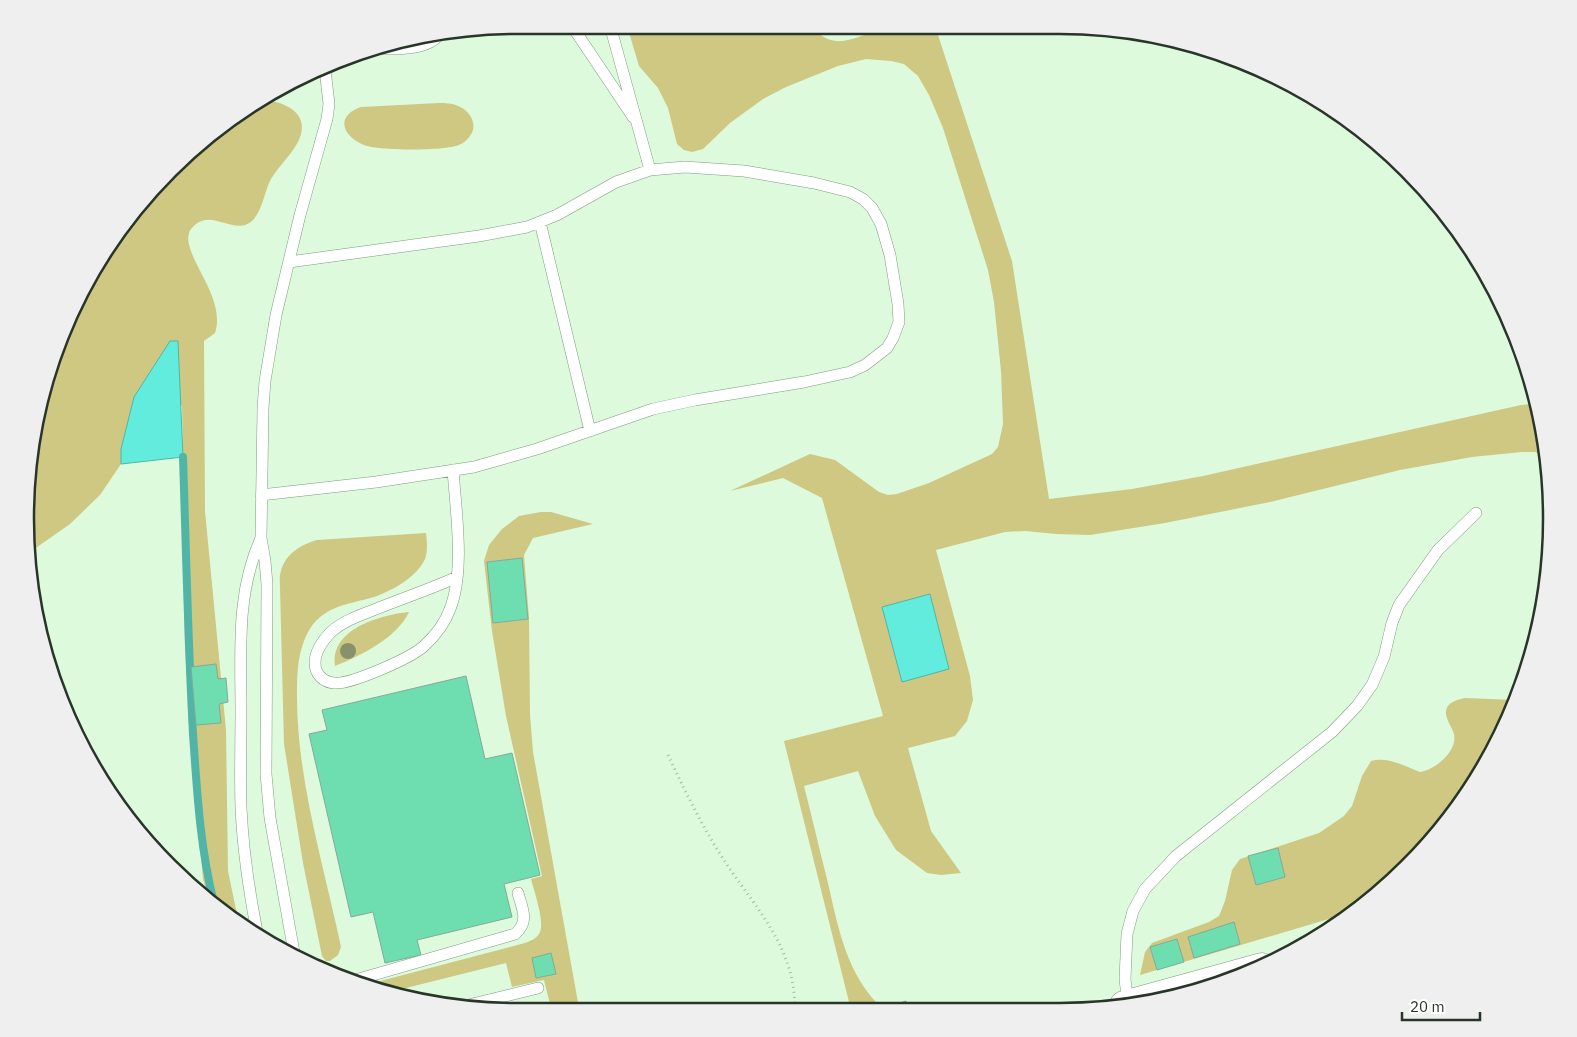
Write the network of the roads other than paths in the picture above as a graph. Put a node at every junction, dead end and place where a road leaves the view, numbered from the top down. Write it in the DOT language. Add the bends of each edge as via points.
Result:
graph roads {
  1 [pos="577,34"];
  2 [pos="612,34"];
  3 [pos="429,42"];
  4 [pos="405,47"];
  5 [pos="326,74"];
  6 [pos="638,126"];
  7 [pos="650,170"];
  8 [pos="540,222"];
  9 [pos="289,262"];
  10 [pos="590,431"];
  11 [pos="453,470"];
  12 [pos="261,495"];
  13 [pos="1476,513"];
  14 [pos="261,538"];
  15 [pos="458,577"];
  16 [pos="518,893"];
  17 [pos="255,926"];
  18 [pos="293,947"];
  19 [pos="363,978"];
  20 [pos="538,988"];
  21 [pos="1127,998"];
  22 [pos="482,1002"];
  1 -- 6 [label="lane"];
  2 -- 6 [label="lane"];
  3 -- 4 [label="lane"];
  5 -- 9 [label="lane" via="327,120"];
  6 -- 7 [label="lane"];
  7 -- 8 [label="lane" via="616,182"];
  7 -- 10 [label="lane" via="685,167 744,171 814,183 850,192 863,199 881,224 890,256 899,322 887,348 850,372 653,409"];
  8 -- 9 [label="lane" via="479,236"];
  8 -- 10 [label="lane"];
  9 -- 12 [label="lane" via="265,381"];
  10 -- 11 [label="lane" via="474,467"];
  11 -- 12 [label="lane"];
  11 -- 15 [label="lane"];
  12 -- 14 [label="lane"];
  13 -- 21 [label="lane" via="1438,550 1399,605 1384,658 1372,685 1357,706 1332,732 1176,856 1145,889 1133,911 1127,934"];
  14 -- 17 [label="lane" via="248,572 241,634 241,806"];
  14 -- 18 [label="lane" via="267,584 266,774 270,818"];
  15 -- 15 [label="lane" via="450,610 424,647 385,668 342,682 333,683 318,675 315,668 318,650 333,630 350,620"];
  16 -- 19 [label="lane" via="524,923 514,934"];
  20 -- 22 [label="lane"];
}
